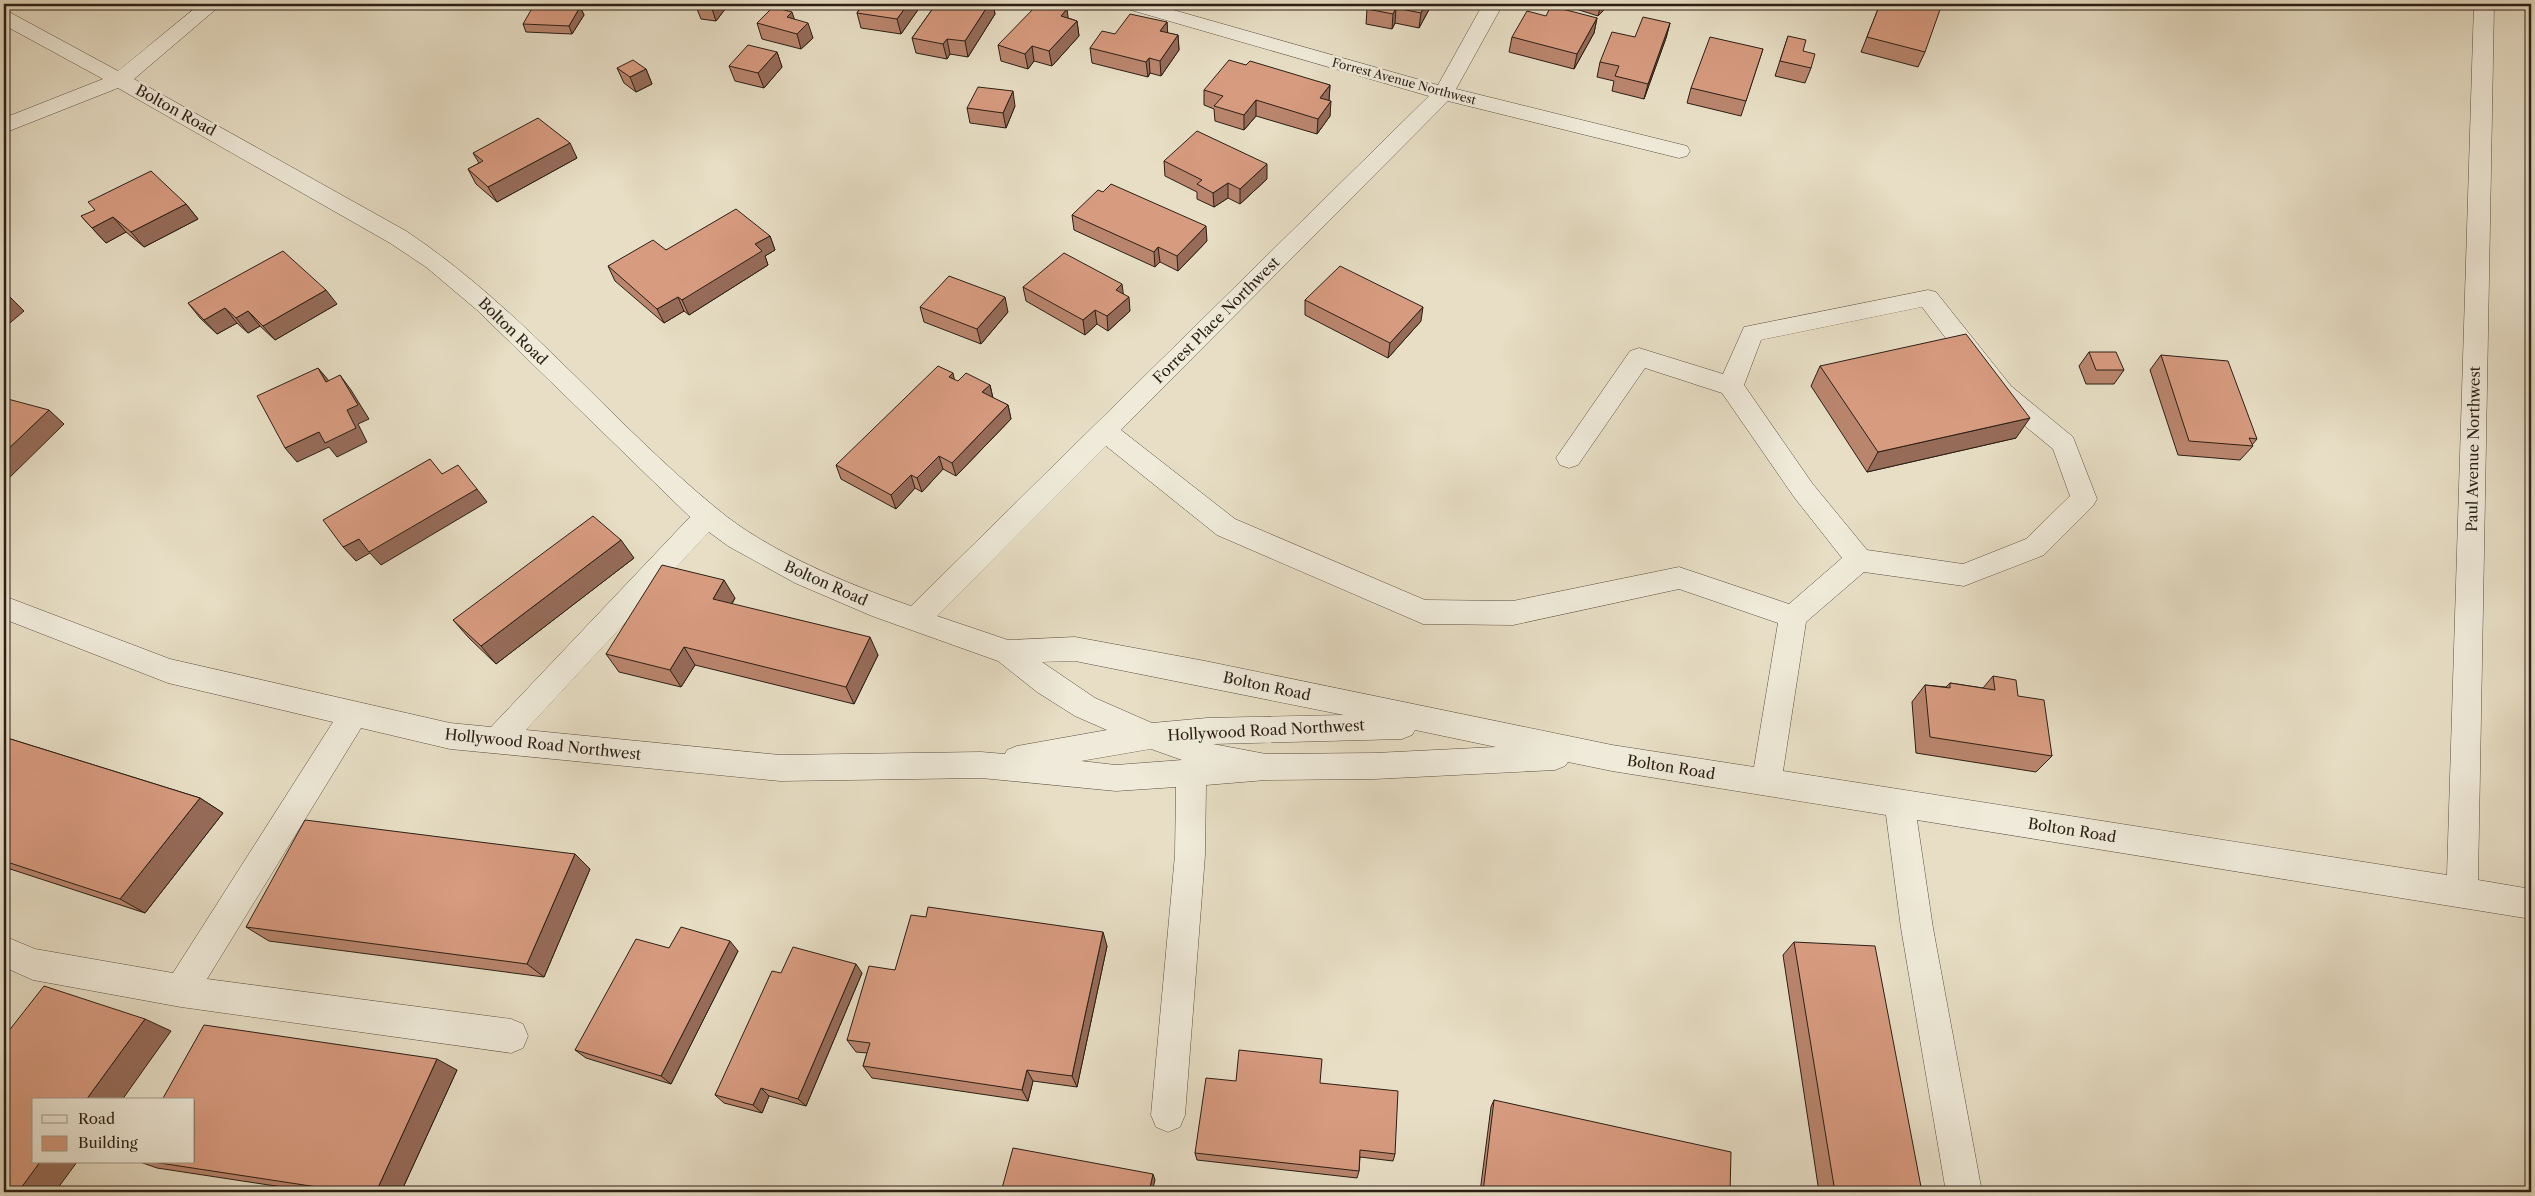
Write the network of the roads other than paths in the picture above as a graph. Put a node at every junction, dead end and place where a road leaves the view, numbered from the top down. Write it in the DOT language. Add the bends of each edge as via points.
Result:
graph roads {
  1 [pos="212,4"];
  2 [pos="1132,4"];
  3 [pos="1493,4"];
  4 [pos="2484,4"];
  5 [pos="4,17"];
  6 [pos="120,80"];
  7 [pos="1444,93"];
  8 [pos="4,126"];
  9 [pos="1678,151"];
  10 [pos="1731,386"];
  11 [pos="1105,431"];
  12 [pos="1570,458"];
  13 [pos="707,516"];
  14 [pos="1859,560"];
  15 [pos="4,607"];
  16 [pos="1793,617"];
  17 [pos="916,619"];
  18 [pos="1008,652"];
  19 [pos="354,714"];
  20 [pos="1464,727"];
  21 [pos="1151,736"];
  22 [pos="497,741"];
  23 [pos="1612,758"];
  24 [pos="981,765"];
  25 [pos="1266,767"];
  26 [pos="1191,772"];
  27 [pos="1766,782"];
  28 [pos="1900,803"];
  29 [pos="2462,893"];
  30 [pos="2531,904"];
  31 [pos="4,951"];
  32 [pos="59,969"];
  33 [pos="181,991"];
  34 [pos="37,998"];
  35 [pos="510,1036"];
  36 [pos="1168,1115"];
  37 [pos="1970,1189"];
  1 -- 6 [label="street"];
  2 -- 7 [label="street, Forrest Avenue Northwest"];
  3 -- 7 [label="street, Forrest Place Northwest"];
  4 -- 29 [label="street, Paul Avenue Northwest"];
  5 -- 6 [label="street, Bolton Road"];
  6 -- 8 [label="street"];
  6 -- 13 [label="street, Bolton Road" via="398,237 434,261 485,304 652,467"];
  7 -- 9 [label="street, Forrest Avenue Northwest"];
  7 -- 11 [label="street, Forrest Place Northwest"];
  10 -- 12 [label="street" via="1639,357"];
  10 -- 14 [label="street" via="1803,490"];
  10 -- 14 [label="street" via="1752,333 1928,298 2002,393 2064,444 2084,499 2035,547 1964,575"];
  11 -- 16 [label="street" via="1226,527 1423,612 1513,613 1679,578"];
  11 -- 17 [label="street, Forrest Place Northwest"];
  13 -- 17 [label="street, Bolton Road" via="770,558 882,608"];
  13 -- 22 [label="street"];
  14 -- 16 [label="street"];
  15 -- 19 [label="street, Hollywood Road Northwest" via="168,671"];
  16 -- 27 [label="street"];
  17 -- 18 [label="street, Bolton Road"];
  18 -- 20 [label="street, Bolton Road" via="1075,649 1258,683"];
  18 -- 21 [label="street, Bolton Road" via="1047,683 1085,707"];
  19 -- 22 [label="street, Hollywood Road Northwest" via="450,736"];
  19 -- 33 [label="street"];
  20 -- 21 [label="street, Hollywood Road Northwest" via="1207,730"];
  20 -- 23 [label="street, Bolton Road"];
  21 -- 24 [label="street, Hollywood Road Northwest"];
  21 -- 25 [label="street, Bolton Road" via="1208,756"];
  22 -- 24 [label="street, Hollywood Road Northwest" via="780,768"];
  23 -- 25 [label="street, Bolton Road" via="1540,757 1375,766"];
  23 -- 27 [label="street, Bolton Road"];
  24 -- 26 [label="street, Hollywood Road Northwest" via="1116,778"];
  25 -- 26 [label="street, Hollywood Road Northwest"];
  26 -- 36 [label="street" via="1190,855"];
  27 -- 28 [label="street, Bolton Road"];
  28 -- 29 [label="street, Bolton Road"];
  28 -- 37 [label="street" via="1917,928"];
  29 -- 30 [label="street, Bolton Road"];
  31 -- 32 [label="street" via="33,964"];
  32 -- 33 [label="street"];
  32 -- 34 [label="street"];
  33 -- 35 [label="street"];
}
